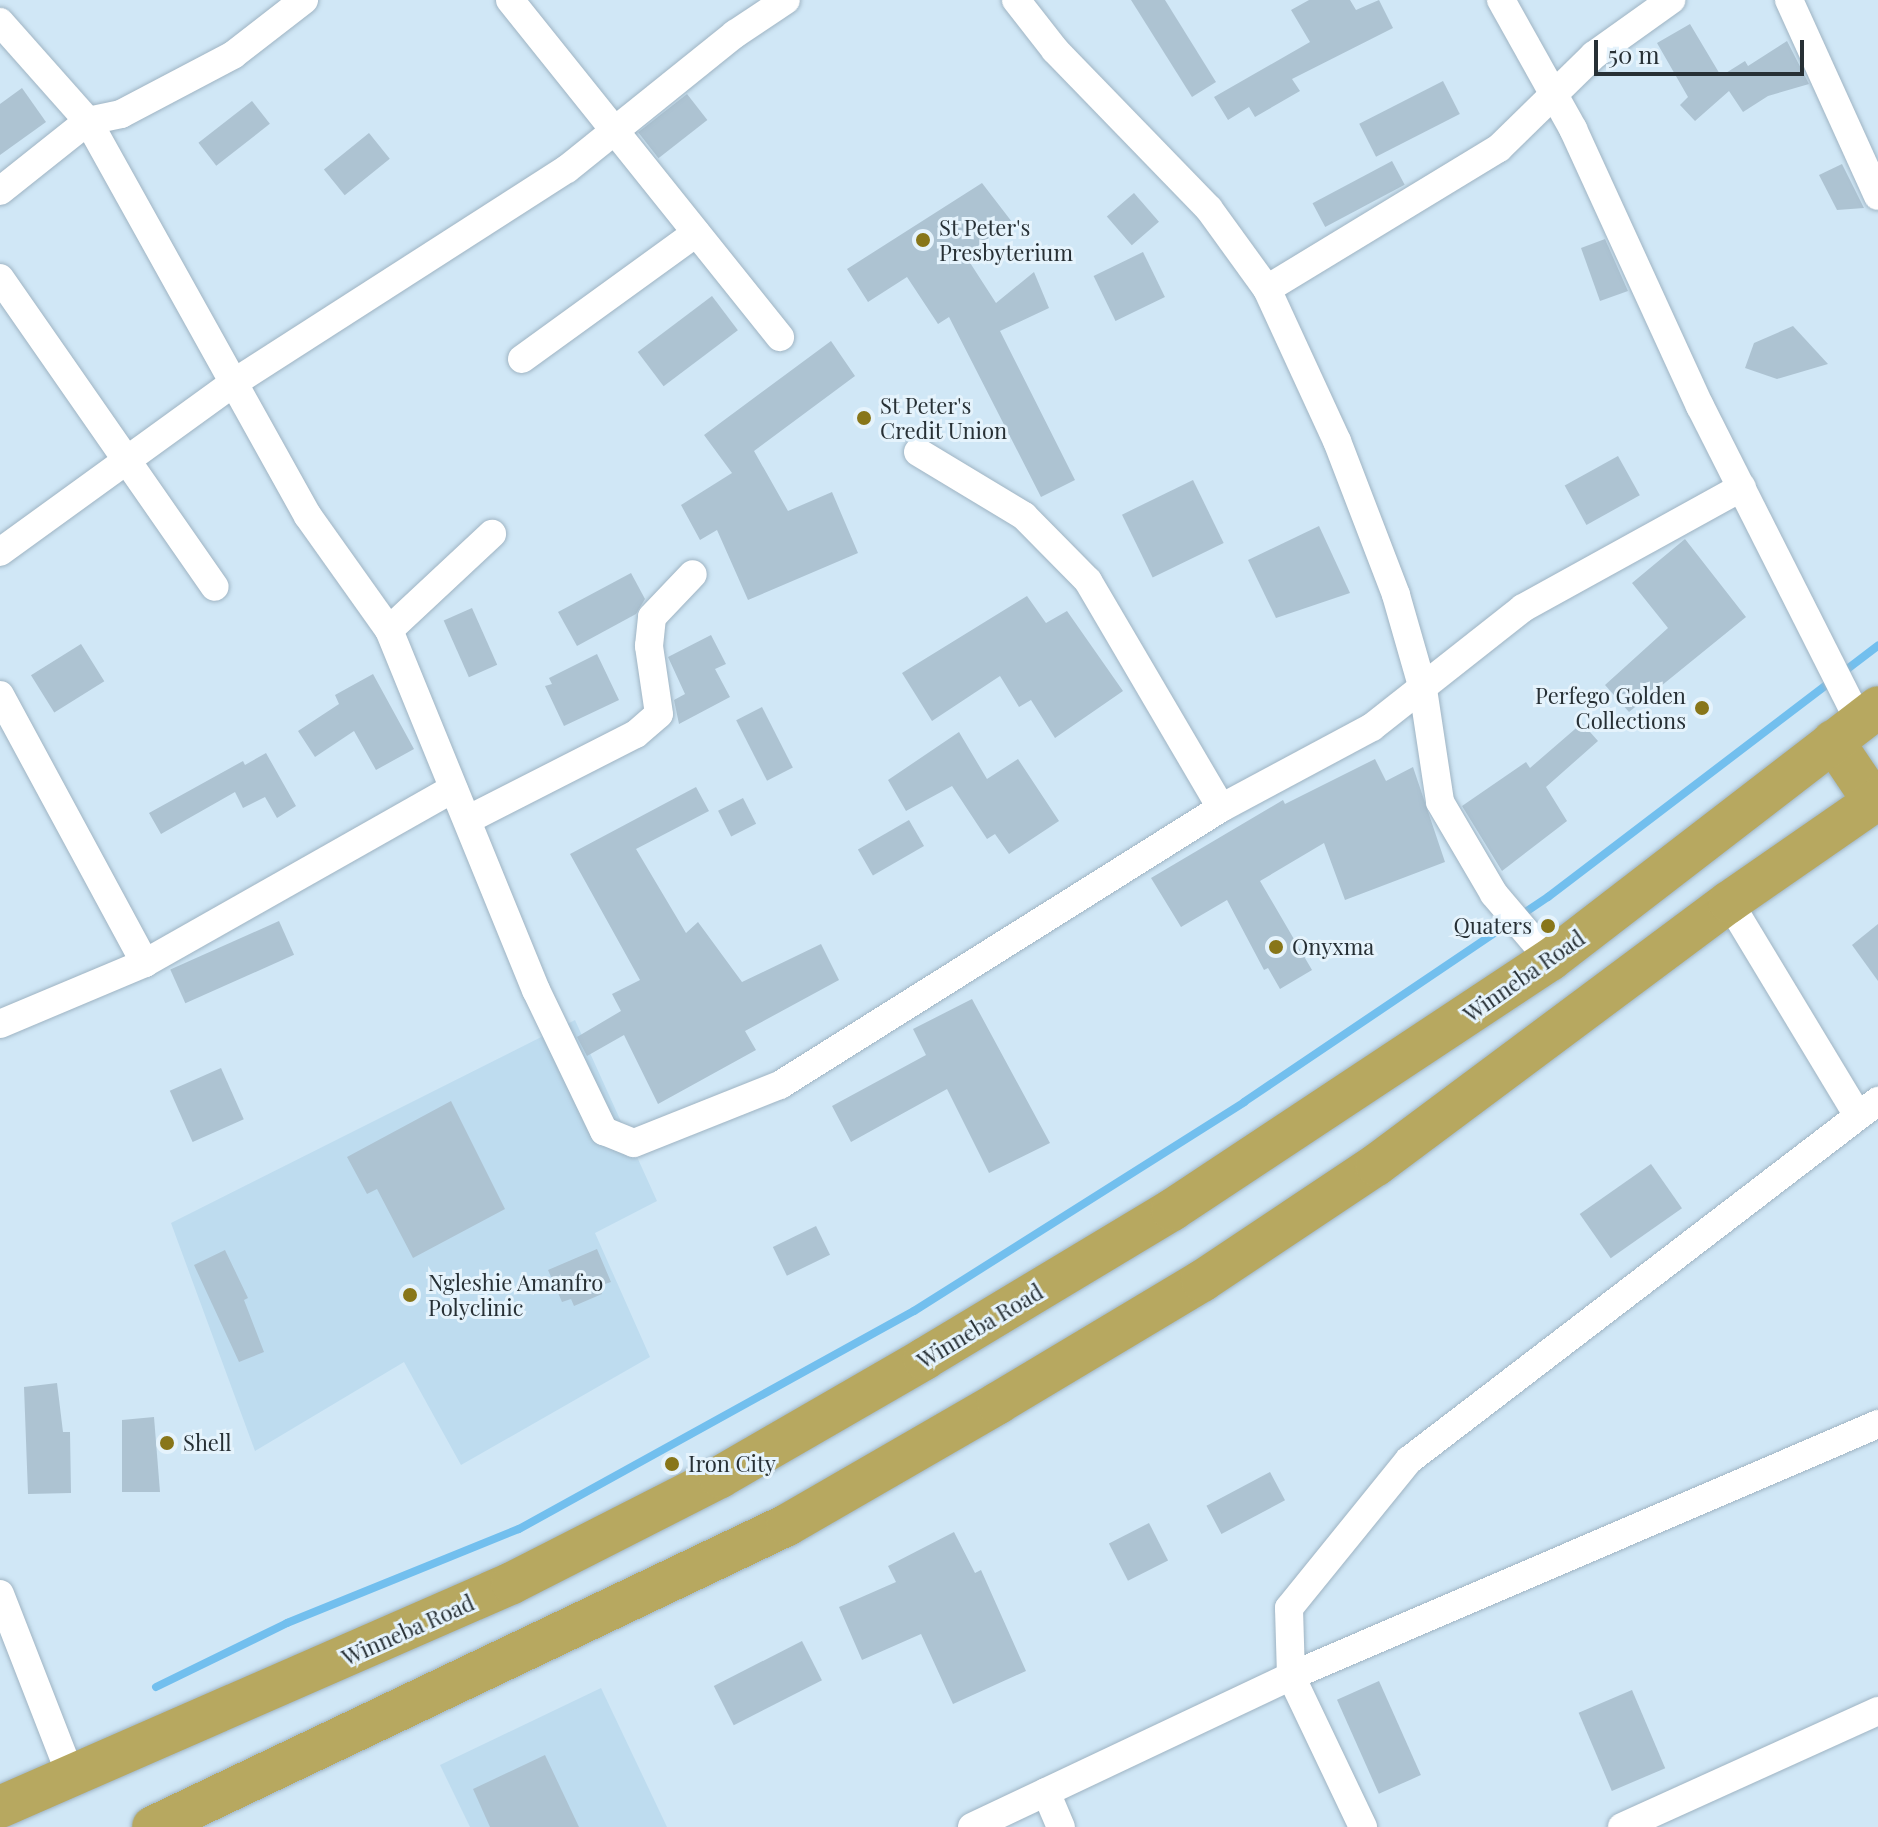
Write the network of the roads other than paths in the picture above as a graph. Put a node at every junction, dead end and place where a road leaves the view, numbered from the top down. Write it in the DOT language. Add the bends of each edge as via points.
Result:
graph roads {
  1 [pos="304,0"];
  2 [pos="510,0"];
  3 [pos="786,0"];
  4 [pos="1016,0"];
  5 [pos="1501,0"];
  6 [pos="1671,0"];
  7 [pos="1789,0"];
  8 [pos="0,22"];
  9 [pos="1554,95"];
  10 [pos="88,121"];
  11 [pos="616,133"];
  12 [pos="0,191"];
  13 [pos="1878,196"];
  14 [pos="696,233"];
  15 [pos="0,278"];
  16 [pos="1267,289"];
  17 [pos="780,337"];
  18 [pos="522,359"];
  19 [pos="235,382"];
  20 [pos="918,452"];
  21 [pos="124,462"];
  22 [pos="1742,487"];
  23 [pos="492,534"];
  24 [pos="0,552"];
  25 [pos="693,574"];
  26 [pos="215,587"];
  27 [pos="389,630"];
  28 [pos="1423,689"];
  29 [pos="0,695"];
  30 [pos="1857,723"];
  31 [pos="453,789"];
  32 [pos="1876,801"];
  33 [pos="1221,808"];
  34 [pos="469,819"];
  35 [pos="1729,902"];
  36 [pos="1550,960"];
  37 [pos="145,963"];
  38 [pos="0,1024"];
  39 [pos="1868,1108"];
  40 [pos="1878,1424"];
  41 [pos="0,1594"];
  42 [pos="1291,1676"];
  43 [pos="1878,1711"];
  44 [pos="70,1774"];
  45 [pos="1046,1792"];
  46 [pos="0,1807"];
  47 [pos="153,1827"];
  48 [pos="972,1827"];
  49 [pos="1061,1827"];
  50 [pos="1363,1827"];
  51 [pos="1622,1827"];
  1 -- 10 [label="street" via="233,55 121,114"];
  2 -- 11 [label="street"];
  3 -- 11 [label="street" via="735,34"];
  4 -- 16 [label="street" via="1055,50 1209,209"];
  5 -- 9 [label="street"];
  6 -- 9 [label="street" via="1594,55"];
  7 -- 13 [label="street"];
  8 -- 10 [label="street"];
  9 -- 16 [label="street" via="1499,148"];
  9 -- 22 [label="street"];
  10 -- 12 [label="street"];
  10 -- 19 [label="street"];
  11 -- 14 [label="street"];
  11 -- 19 [label="street"];
  14 -- 17 [label="street"];
  14 -- 18 [label="street"];
  15 -- 21 [label="street"];
  16 -- 28 [label="street" via="1373,531"];
  19 -- 21 [label="street"];
  19 -- 27 [label="street" via="308,516"];
  20 -- 33 [label="street" via="1024,516 1088,581"];
  21 -- 24 [label="street"];
  21 -- 26 [label="street"];
  22 -- 28 [label="street" via="1523,608"];
  22 -- 30 [label="street"];
  23 -- 27 [label="street"];
  25 -- 34 [label="street" via="652,617 649,646 659,714 636,734"];
  27 -- 31 [label="street"];
  28 -- 33 [label="street" via="1372,727"];
  28 -- 36 [label="street" via="1433,773 1444,812 1494,894"];
  29 -- 37 [label="street"];
  30 -- 32 [label="highway"];
  30 -- 36 [label="highway, Winneba Road"];
  31 -- 34 [label="street"];
  31 -- 37 [label="street"];
  32 -- 35 [label="highway"];
  33 -- 34 [label="street" via="780,1085 671,1133 634,1143 604,1131 536,990"];
  35 -- 39 [label="street"];
  35 -- 47 [label="highway" via="1376,1165 1202,1281 985,1410 787,1525"];
  36 -- 44 [label="highway, Winneba Road" via="1172,1210 720,1477 424,1624"];
  37 -- 38 [label="street"];
  39 -- 42 [label="street" via="1409,1460 1289,1608"];
  40 -- 42 [label="street"];
  41 -- 44 [label="street"];
  42 -- 45 [label="street"];
  42 -- 50 [label="street"];
  43 -- 51 [label="street"];
  44 -- 46 [label="highway, Winneba Road"];
  45 -- 48 [label="street"];
  45 -- 49 [label="street"];
}
